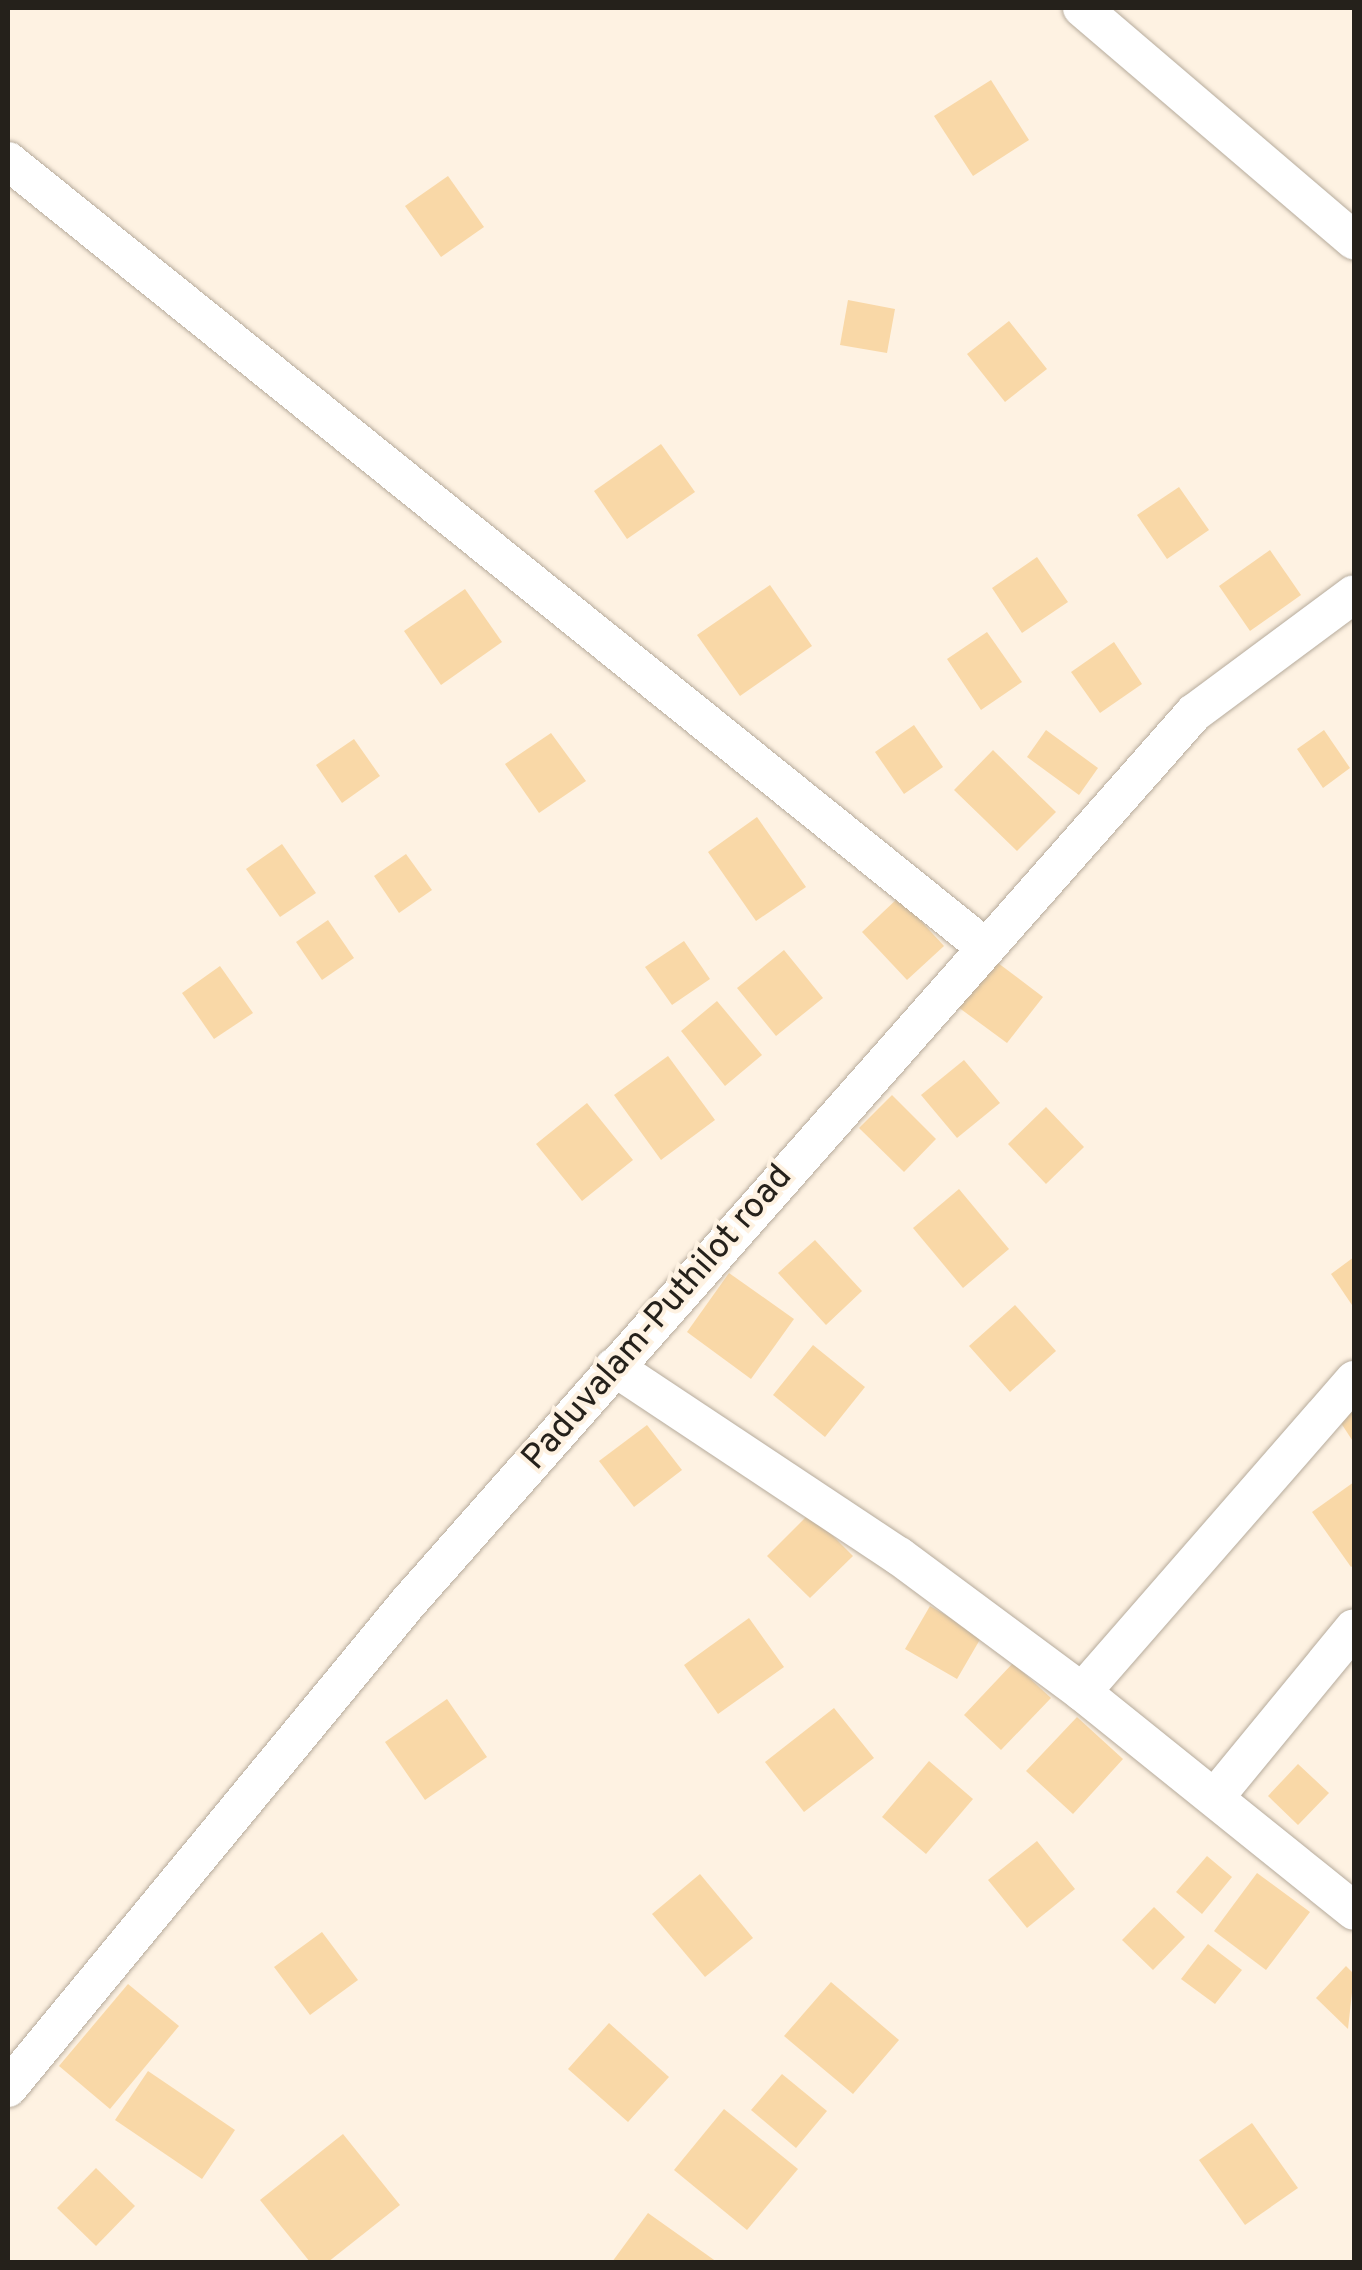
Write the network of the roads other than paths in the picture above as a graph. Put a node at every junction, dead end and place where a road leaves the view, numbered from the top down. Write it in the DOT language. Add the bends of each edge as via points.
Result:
graph roads {
  1 [pos="1085,9"];
  2 [pos="8,161"];
  3 [pos="1354,240"];
  4 [pos="1354,594"];
  5 [pos="985,947"];
  6 [pos="614,1367"];
  7 [pos="1354,1380"];
  8 [pos="1354,1628"];
  9 [pos="1082,1692"];
  10 [pos="1216,1796"];
  11 [pos="1354,1911"];
  12 [pos="8,2088"];
  1 -- 3 [label="street"];
  2 -- 5 [label="street"];
  4 -- 5 [label="street, Paduvalam-Puthilot road" via="1194,712"];
  5 -- 6 [label="street, Paduvalam-Puthilot road"];
  6 -- 9 [label="street" via="898,1556"];
  6 -- 12 [label="street, Paduvalam-Puthilot road"];
  7 -- 9 [label="street"];
  8 -- 10 [label="street"];
  9 -- 10 [label="street"];
  10 -- 11 [label="street"];
}
